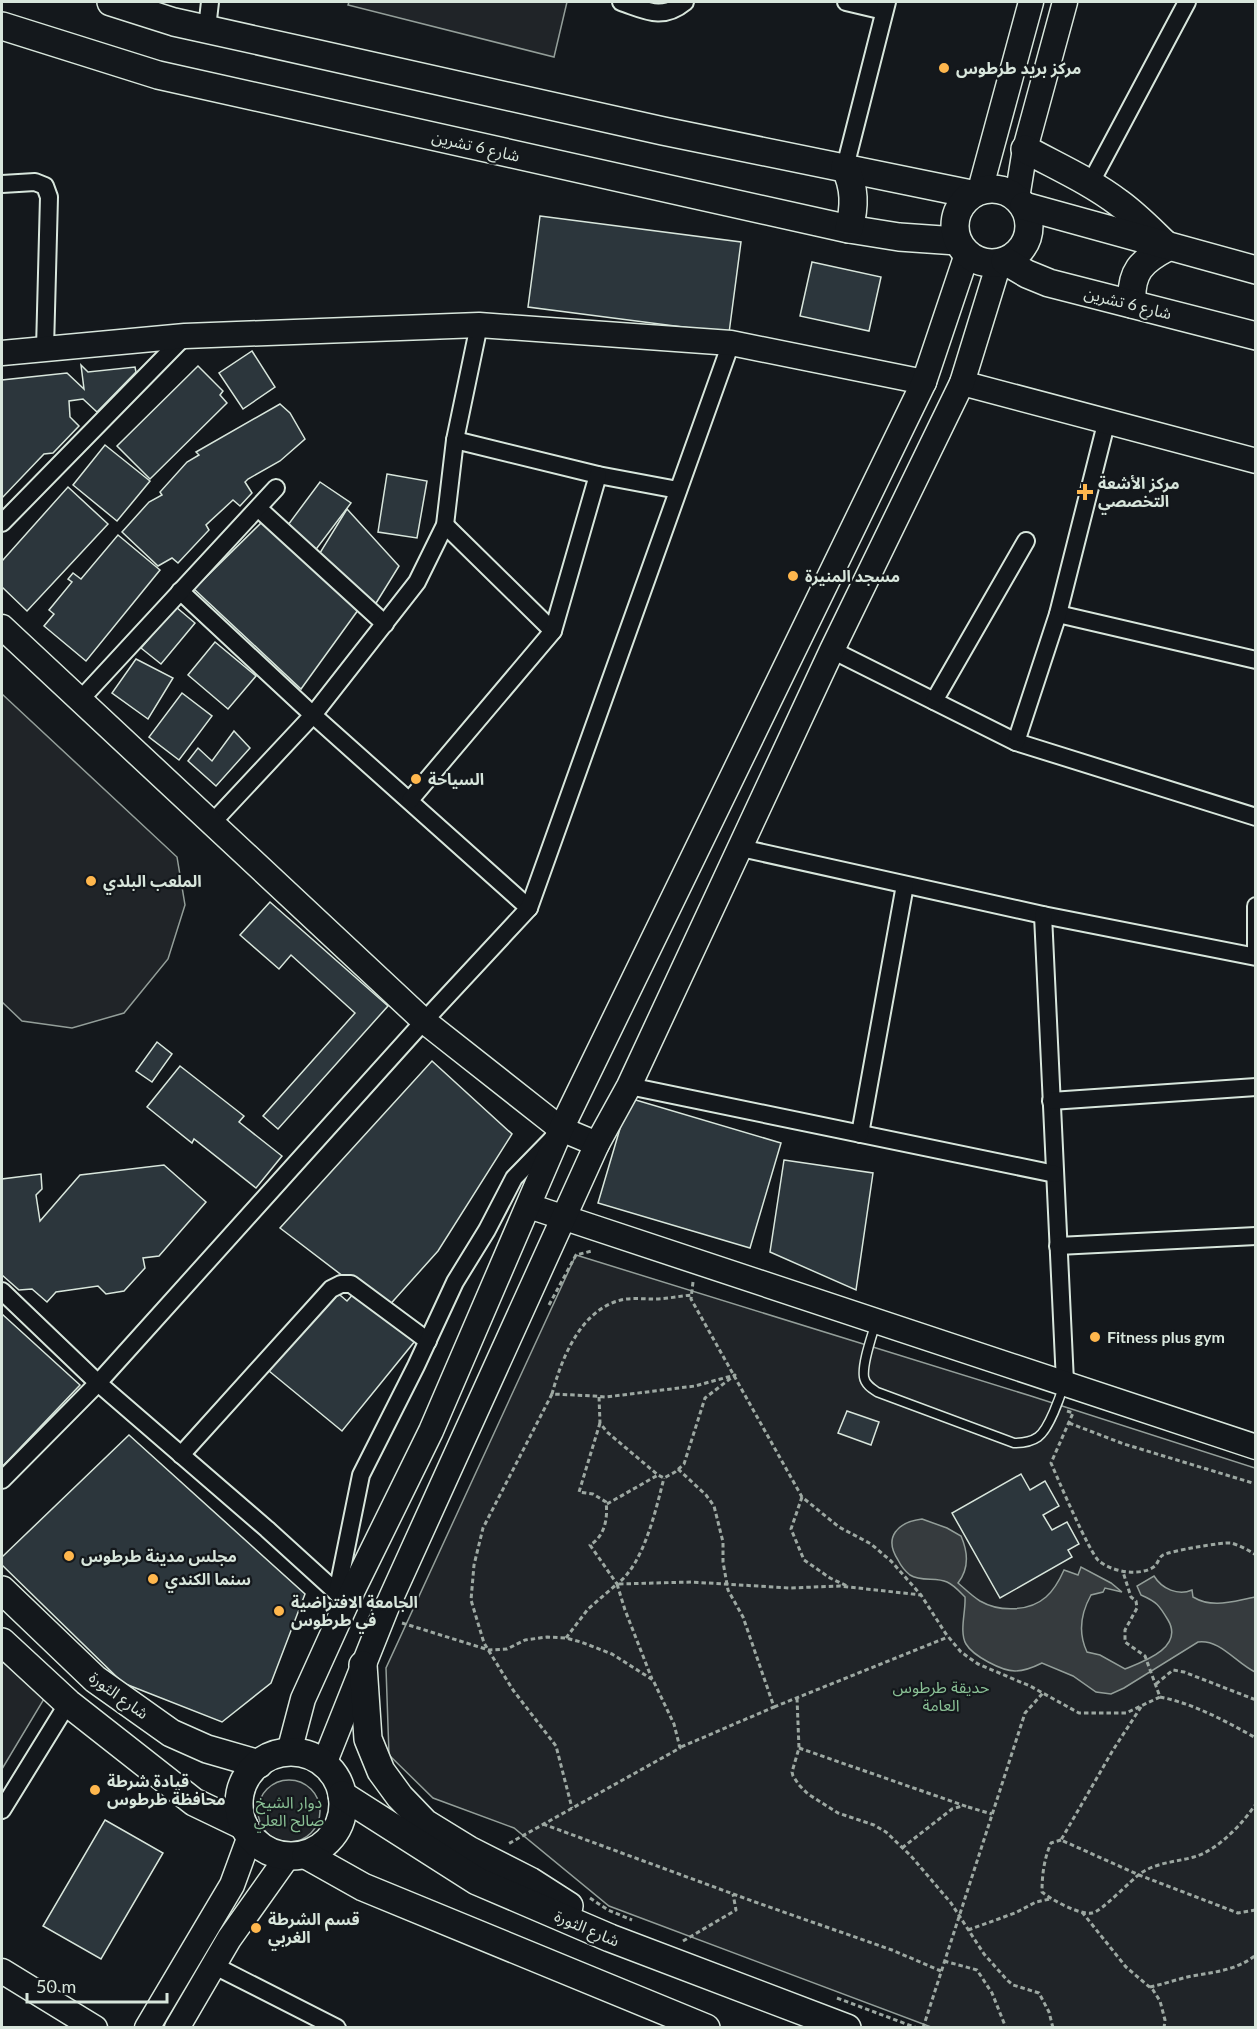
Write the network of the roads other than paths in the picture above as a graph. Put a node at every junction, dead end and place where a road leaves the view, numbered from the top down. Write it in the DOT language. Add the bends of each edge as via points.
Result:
graph roads {
  1 [pos="111,2"];
  2 [pos="621,2"];
  3 [pos="684,2"];
  4 [pos="846,2"];
  5 [pos="1031,2"];
  6 [pos="1065,2"];
  7 [pos="1187,2"];
  8 [pos="886,6"];
  9 [pos="208,15"];
  10 [pos="2,26"];
  11 [pos="1024,149"];
  12 [pos="845,167"];
  13 [pos="2,184"];
  14 [pos="1090,184"];
  15 [pos="975,192"];
  16 [pos="1021,202"];
  17 [pos="849,229"];
  18 [pos="1168,247"];
  19 [pos="962,248"];
  20 [pos="1002,262"];
  21 [pos="1256,270"];
  22 [pos="1132,304"];
  23 [pos="479,325"];
  24 [pos="185,336"];
  25 [pos="1256,336"];
  26 [pos="731,343"];
  27 [pos="45,349"];
  28 [pos="2,353"];
  29 [pos="924,382"];
  30 [pos="962,383"];
  31 [pos="1107,420"];
  32 [pos="455,440"];
  33 [pos="1256,461"];
  34 [pos="598,475"];
  35 [pos="276,488"];
  36 [pos="678,490"];
  37 [pos="258,508"];
  38 [pos="2,523"];
  39 [pos="445,525"];
  40 [pos="1026,541"];
  41 [pos="180,591"];
  42 [pos="1058,614"];
  43 [pos="385,624"];
  44 [pos="2,627"];
  45 [pos="553,631"];
  46 [pos="832,650"];
  47 [pos="1256,660"];
  48 [pos="80,700"];
  49 [pos="934,701"];
  50 [pos="313,715"];
  51 [pos="1016,742"];
  52 [pos="410,800"];
  53 [pos="1256,817"];
  54 [pos="212,823"];
  55 [pos="741,848"];
  56 [pos="905,885"];
  57 [pos="529,908"];
  58 [pos="1255,909"];
  59 [pos="1043,915"];
  60 [pos="1256,949"];
  61 [pos="1256,957"];
  62 [pos="424,1021"];
  63 [pos="629,1086"];
  64 [pos="1256,1087"];
  65 [pos="1051,1101"];
  66 [pos="561,1129"];
  67 [pos="860,1134"];
  68 [pos="597,1144"];
  69 [pos="1055,1174"];
  70 [pos="529,1206"];
  71 [pos="563,1219"];
  72 [pos="1256,1236"];
  73 [pos="1058,1246"];
  74 [pos="2,1291"];
  75 [pos="877,1322"];
  76 [pos="428,1341"];
  77 [pos="1065,1382"];
  78 [pos="98,1383"];
  79 [pos="1256,1447"];
  80 [pos="181,1455"];
  81 [pos="2,1480"];
  82 [pos="2,1590"];
  83 [pos="342,1598"];
  84 [pos="2,1642"];
  85 [pos="363,1665"];
  86 [pos="68,1703"];
  87 [pos="289,1752"];
  88 [pos="259,1764"];
  89 [pos="324,1764"];
  90 [pos="342,1795"];
  91 [pos="2,1810"];
  92 [pos="247,1831"];
  93 [pos="297,1856"];
  94 [pos="610,1938"];
  95 [pos="213,1965"];
  96 [pos="2,1971"];
  97 [pos="95,2028"];
  98 [pos="147,2028"];
  99 [pos="177,2028"];
  100 [pos="337,2028"];
  101 [pos="706,2028"];
  102 [pos="847,2028"];
  1 -- 9 [label="main road" via="174,22"];
  2 -- 3 [label="street" via="663,13"];
  4 -- 8 [label="street"];
  5 -- 15 [label="main road"];
  6 -- 11 [label="main road"];
  7 -- 14 [label="street"];
  8 -- 12 [label="street"];
  9 -- 12 [label="main road" via="663,130"];
  10 -- 17 [label="main road, شارع 6 تشرين" via="158,75"];
  11 -- 14 [label="main road"];
  11 -- 16 [label="main road"];
  12 -- 15 [label="main road"];
  12 -- 17 [label="main road" via="854,197"];
  13 -- 27 [label="street" via="35,182 45,186 49,197"];
  14 -- 18 [label="main road" via="1138,218"];
  15 -- 16 [label="main road" via="1006,190"];
  15 -- 19 [label="main road" via="961,203 956,215 954,228"];
  16 -- 18 [label="main road"];
  16 -- 20 [label="main road" via="1028,216 1027,238 1014,256"];
  17 -- 19 [label="main road, شارع 6 تشرين"];
  18 -- 21 [label="main road"];
  18 -- 22 [label="main road" via="1151,256 1137,272"];
  19 -- 20 [label="main road" via="977,260"];
  19 -- 29 [label="main road"];
  20 -- 22 [label="main road, شارع 6 تشرين" via="1049,283"];
  20 -- 30 [label="main road"];
  22 -- 25 [label="main road, شارع 6 تشرين"];
  23 -- 24 [label="main road"];
  23 -- 26 [label="main road"];
  23 -- 32 [label="street"];
  24 -- 27 [label="main road"];
  24 -- 38 [label="street"];
  26 -- 29 [label="main road"];
  26 -- 36 [label="street"];
  27 -- 28 [label="main road"];
  29 -- 66 [label="main road"];
  30 -- 31 [label="main road"];
  30 -- 46 [label="main road"];
  31 -- 33 [label="main road"];
  31 -- 42 [label="street"];
  32 -- 34 [label="street"];
  32 -- 39 [label="street"];
  34 -- 36 [label="street"];
  34 -- 45 [label="street"];
  35 -- 37 [label="street"];
  36 -- 57 [label="street"];
  37 -- 41 [label="street"];
  37 -- 43 [label="street"];
  39 -- 43 [label="street" via="417,582"];
  39 -- 45 [label="street"];
  40 -- 49 [label="street"];
  41 -- 48 [label="street"];
  41 -- 50 [label="street"];
  42 -- 47 [label="street"];
  42 -- 51 [label="street"];
  43 -- 50 [label="street"];
  44 -- 48 [label="main road"];
  45 -- 52 [label="street"];
  46 -- 49 [label="street"];
  46 -- 55 [label="main road"];
  48 -- 54 [label="main road"];
  49 -- 51 [label="street"];
  50 -- 52 [label="street"];
  50 -- 54 [label="street"];
  51 -- 53 [label="street"];
  52 -- 57 [label="street"];
  54 -- 62 [label="main road"];
  55 -- 56 [label="street"];
  55 -- 63 [label="main road"];
  56 -- 59 [label="street"];
  56 -- 67 [label="street"];
  57 -- 62 [label="street"];
  58 -- 60 [label="street"];
  59 -- 61 [label="street"];
  59 -- 65 [label="street"];
  62 -- 66 [label="main road"];
  62 -- 78 [label="street"];
  63 -- 67 [label="street"];
  63 -- 68 [label="main road"];
  64 -- 65 [label="street"];
  65 -- 69 [label="street"];
  66 -- 68 [label="main road"];
  66 -- 70 [label="main road"];
  66 -- 76 [label="street" via="514,1178 455,1282"];
  67 -- 69 [label="street"];
  68 -- 71 [label="main road"];
  69 -- 73 [label="street"];
  70 -- 71 [label="main road"];
  70 -- 83 [label="main road" via="431,1431"];
  71 -- 75 [label="main road"];
  71 -- 85 [label="main road"];
  72 -- 73 [label="street"];
  73 -- 77 [label="street"];
  74 -- 78 [label="street"];
  75 -- 77 [label="main road"];
  75 -- 77 [label="lane" via="865,1365 868,1386 1014,1443 1039,1437 1057,1406"];
  76 -- 80 [label="street" via="351,1284 341,1284 332,1289"];
  76 -- 83 [label="street" via="361,1475"];
  77 -- 79 [label="main road"];
  78 -- 80 [label="street"];
  78 -- 81 [label="street"];
  80 -- 83 [label="street"];
  82 -- 88 [label="main road, شارع الثورة" via="95,1679 171,1733 207,1749"];
  83 -- 87 [label="main road" via="303,1699"];
  84 -- 86 [label="main road"];
  85 -- 89 [label="main road"];
  85 -- 94 [label="main road" via="368,1739 381,1771 400,1797 425,1823 585,1916"];
  86 -- 91 [label="street"];
  86 -- 92 [label="main road" via="194,1802"];
  87 -- 88 [label="main road"];
  87 -- 89 [label="main road" via="310,1755"];
  88 -- 92 [label="main road" via="247,1776 241,1792 239,1809"];
  89 -- 90 [label="main road" via="339,1783"];
  90 -- 93 [label="main road" via="343,1810 331,1838 320,1848"];
  90 -- 94 [label="main road, شارع الثورة" via="477,1881"];
  92 -- 93 [label="main road" via="267,1850"];
  92 -- 98 [label="main road" via="232,1885"];
  93 -- 95 [label="main road" via="246,1912"];
  93 -- 101 [label="main road"];
  94 -- 102 [label="main road, شارع الثورة"];
  95 -- 99 [label="main road"];
  95 -- 100 [label="street"];
  96 -- 97 [label="main road"];
}
